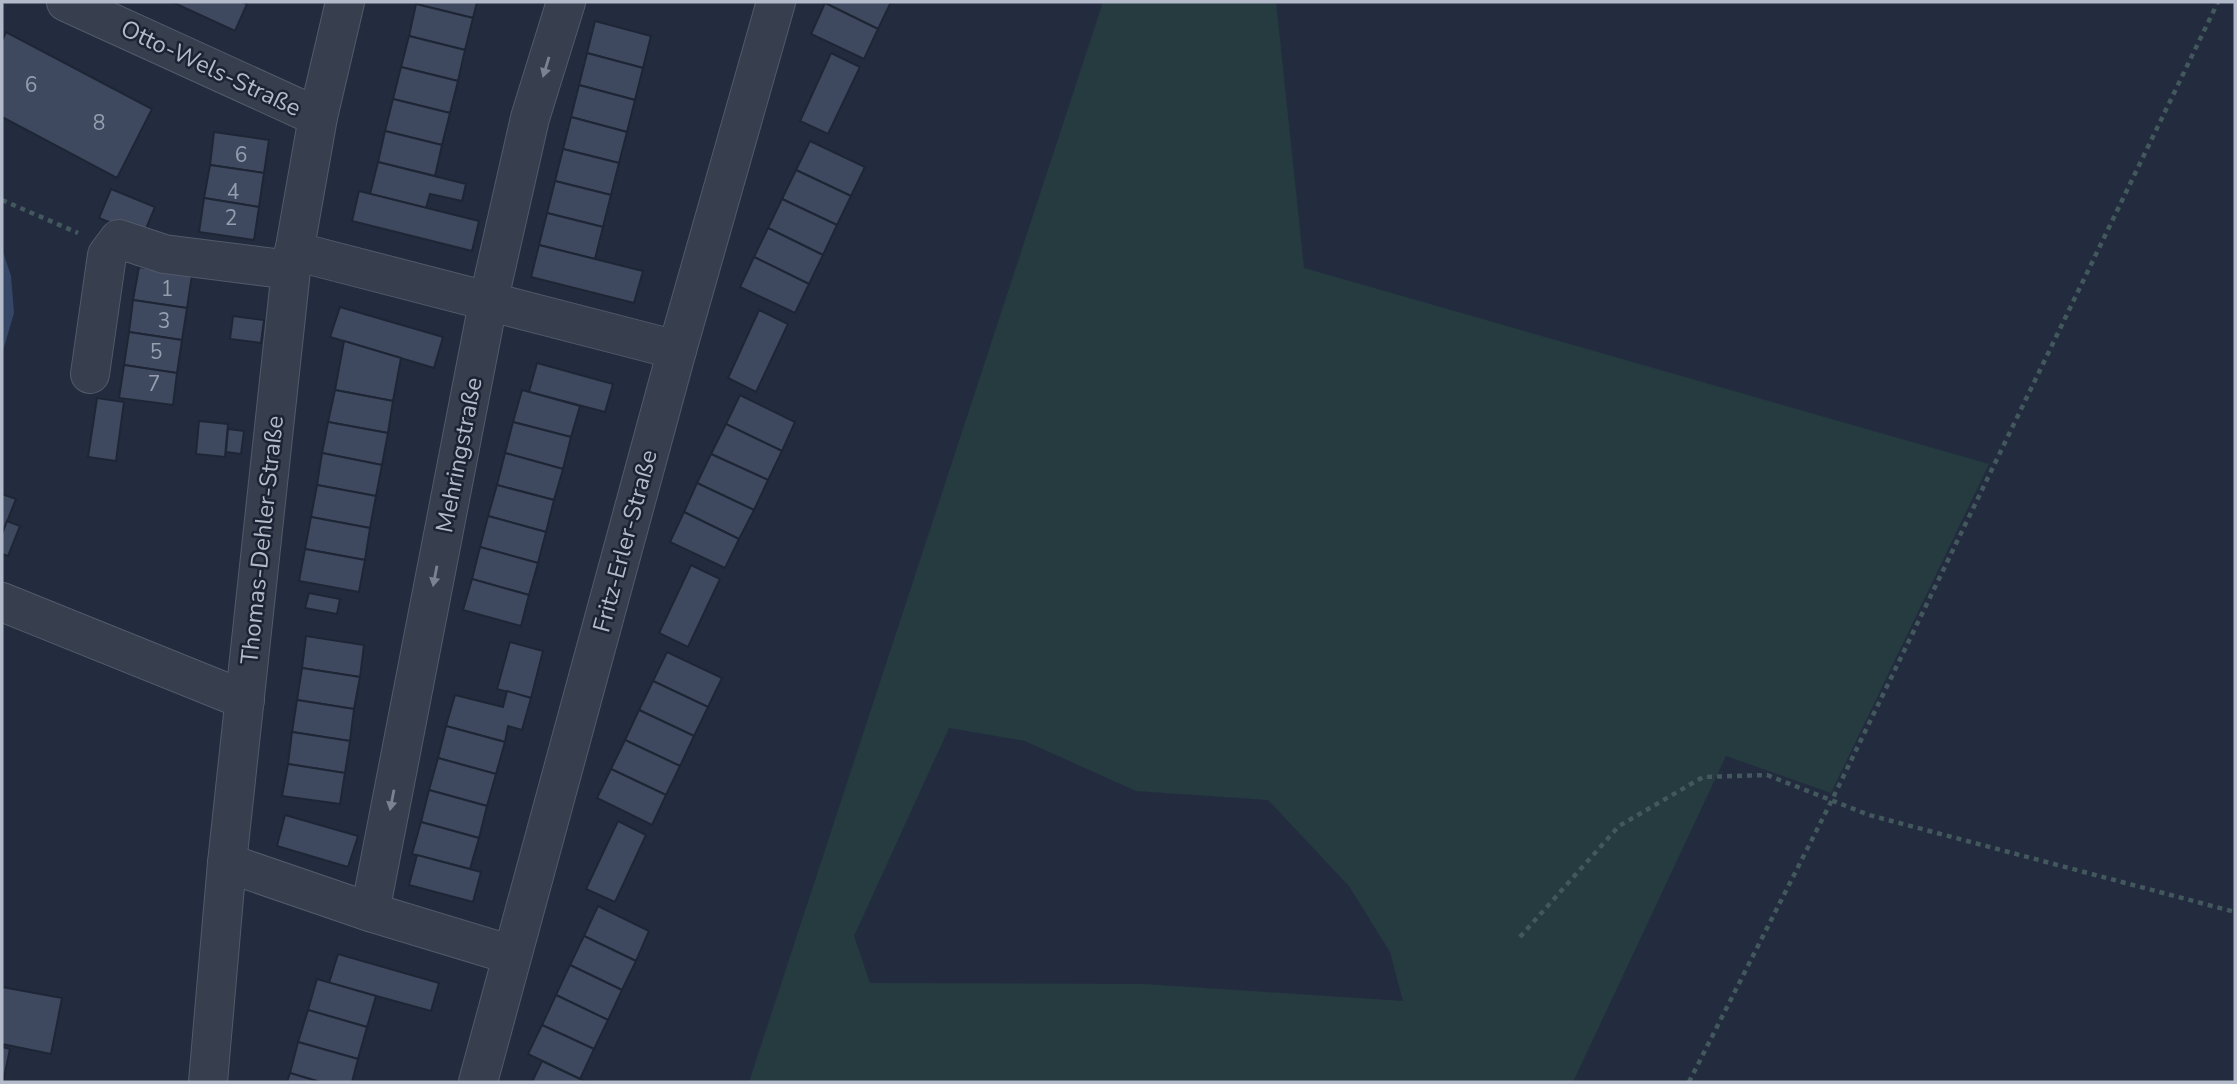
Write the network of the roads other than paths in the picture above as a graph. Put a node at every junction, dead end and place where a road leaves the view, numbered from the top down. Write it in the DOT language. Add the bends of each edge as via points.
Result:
graph roads {
  1 [pos="66,2"];
  2 [pos="345,2"];
  3 [pos="566,2"];
  4 [pos="776,2"];
  5 [pos="318,117"];
  6 [pos="292,261"];
  7 [pos="488,303"];
  8 [pos="677,350"];
  9 [pos="90,374"];
  10 [pos="2,602"];
  11 [pos="245,700"];
  12 [pos="227,863"];
  13 [pos="370,912"];
  14 [pos="512,955"];
  15 [pos="208,1082"];
  16 [pos="478,1082"];
  1 -- 5 [label="street, Otto-Wels-Straße"];
  2 -- 5 [label="street, Thomas-Dehler-Straße"];
  3 -- 7 [label="street, Mehringstraße, one-way" via="530,118"];
  4 -- 8 [label="street, Fritz-Erler-Straße"];
  5 -- 6 [label="street, Thomas-Dehler-Straße"];
  6 -- 7 [label="street"];
  6 -- 9 [label="street" via="164,254 119,239 107,255"];
  6 -- 11 [label="street, Thomas-Dehler-Straße"];
  7 -- 8 [label="street"];
  7 -- 13 [label="street, Mehringstraße, one-way"];
  8 -- 14 [label="street, Fritz-Erler-Straße"];
  10 -- 11 [label="street"];
  11 -- 12 [label="street, Thomas-Dehler-Straße"];
  12 -- 13 [label="street"];
  12 -- 15 [label="street, Thomas-Dehler-Straße"];
  13 -- 14 [label="street"];
  14 -- 16 [label="street, Fritz-Erler-Straße"];
}
